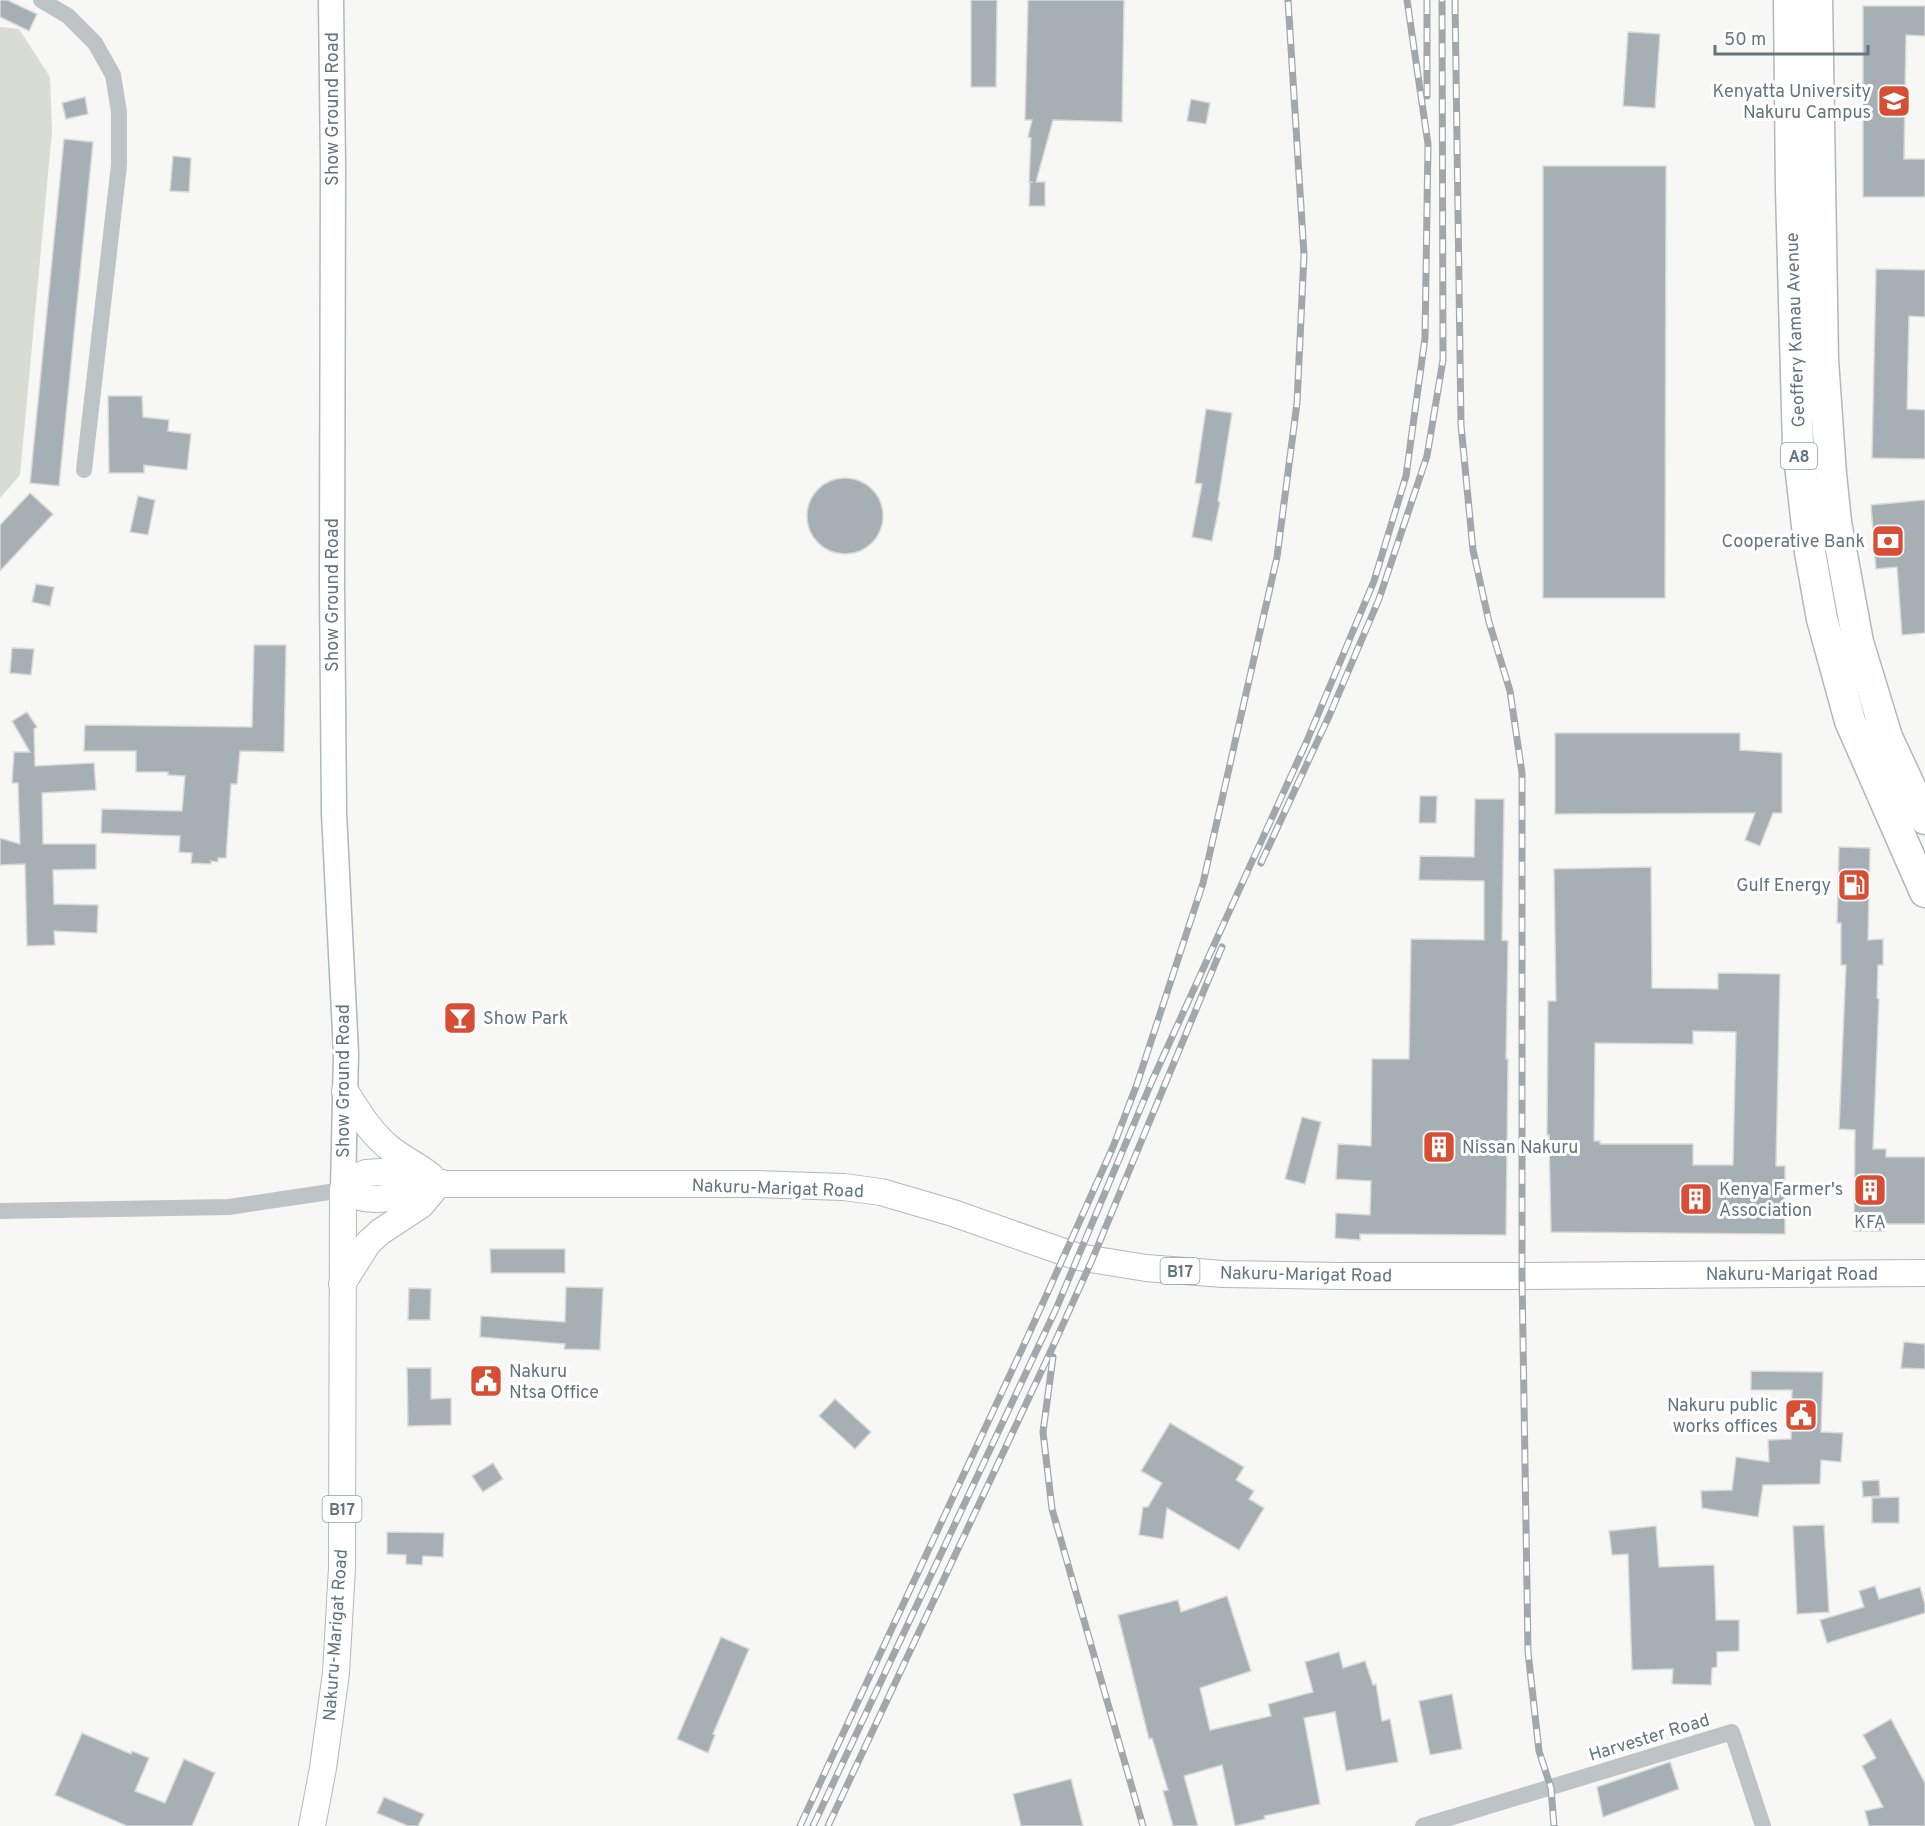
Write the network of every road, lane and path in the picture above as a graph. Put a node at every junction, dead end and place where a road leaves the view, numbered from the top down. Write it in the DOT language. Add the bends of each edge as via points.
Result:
graph roads {
  1 [pos="41,0"];
  2 [pos="331,0"];
  3 [pos="1789,0"];
  4 [pos="1817,0"];
  5 [pos="84,470"];
  6 [pos="1925,819"];
  7 [pos="1925,892"];
  8 [pos="345,1091"];
  9 [pos="440,1184"];
  10 [pos="343,1190"];
  11 [pos="0,1211"];
  12 [pos="1925,1273"];
  13 [pos="341,1286"];
  14 [pos="312,1826"];
  15 [pos="1423,1826"];
  16 [pos="1764,1826"];
  1 -- 5 [label="street" via="69,16 95,43 113,75 119,112 119,165"];
  2 -- 8 [label="main road, Show Ground Road" via="334,801"];
  3 -- 7 [label="highway, Geoffery Kamau Avenue / A8" via="1798,447 1810,552 1822,619 1850,721"];
  4 -- 6 [label="highway, Geoffery Kamau Avenue / A8" via="1823,360 1836,522 1861,653 1887,737"];
  8 -- 9 [label="main road" via="380,1140"];
  8 -- 10 [label="main road, Show Ground Road"];
  9 -- 10 [label="main road, Nakuru-Marigat Road / B17" via="381,1172 358,1176"];
  9 -- 12 [label="main road, Nakuru-Marigat Road / B17" via="844,1187 881,1192 953,1213 1078,1257 1146,1268 1223,1274"];
  9 -- 13 [label="main road" via="421,1205 368,1243"];
  10 -- 11 [label="street" via="229,1207"];
  10 -- 13 [label="main road, Nakuru-Marigat Road / B17"];
  13 -- 14 [label="main road, Nakuru-Marigat Road / B17" via="342,1546 336,1672"];
  15 -- 16 [label="street, Harvester Road" via="1732,1732"];
}
